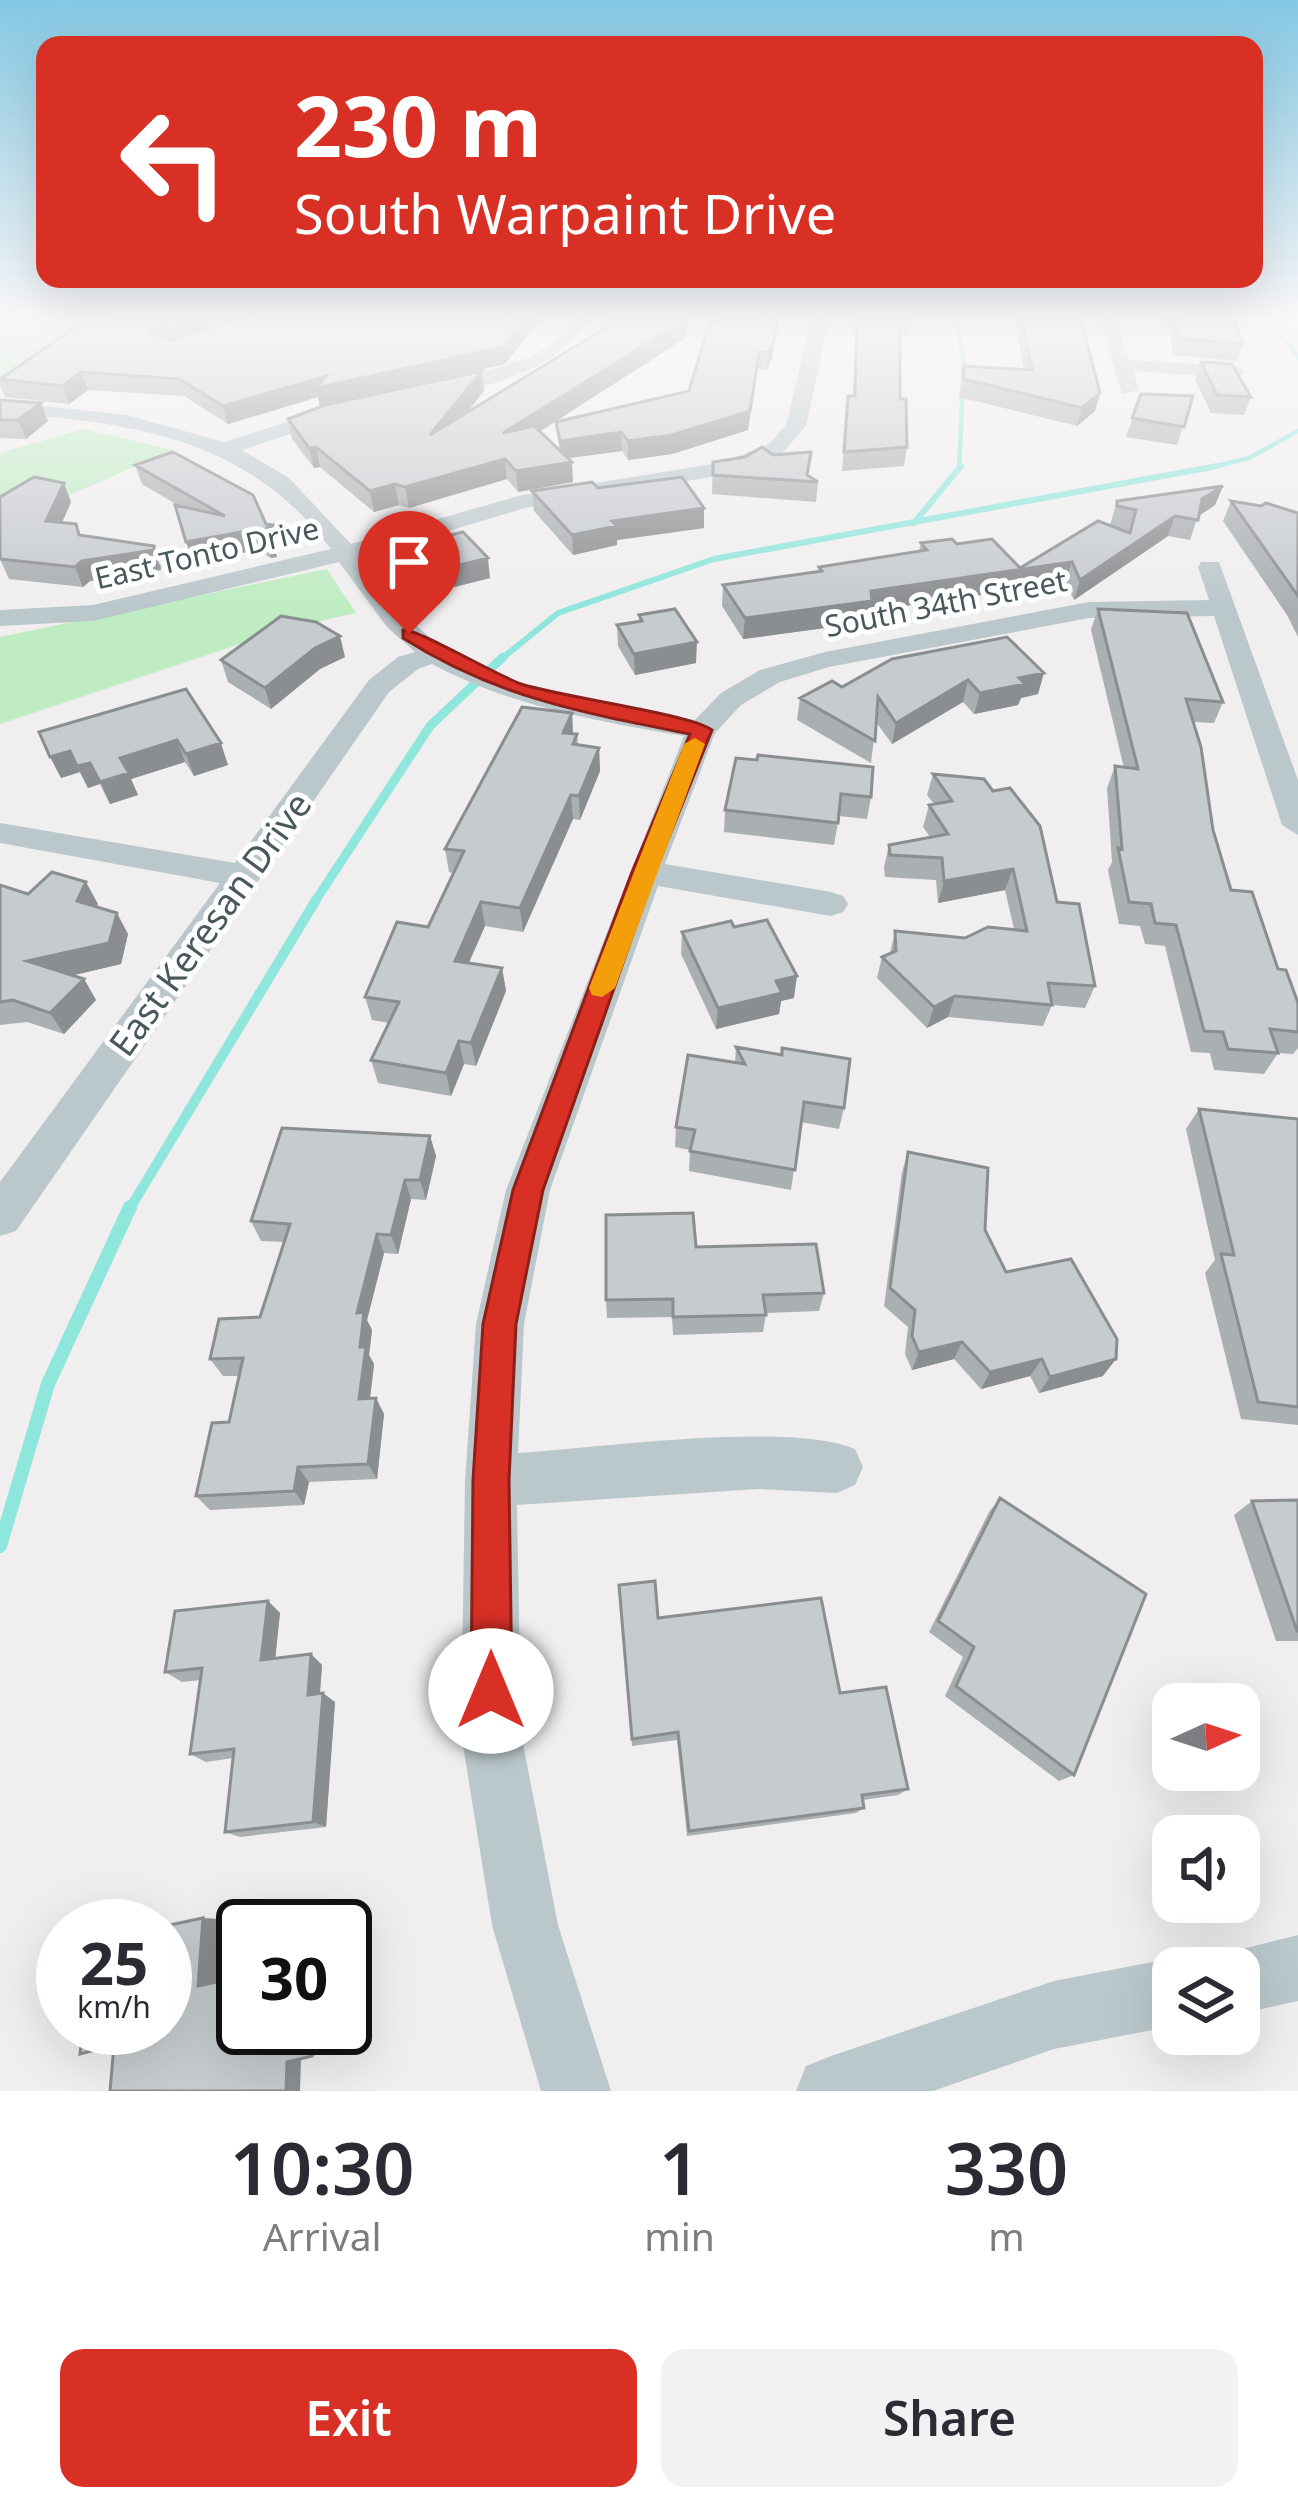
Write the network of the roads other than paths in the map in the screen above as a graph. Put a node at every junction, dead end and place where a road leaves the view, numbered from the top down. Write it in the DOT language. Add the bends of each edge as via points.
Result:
graph roads {
  1 [pos="82,414"];
  2 [pos="330,414"];
  3 [pos="799,414"];
  4 [pos="224,449"];
  5 [pos="348,552"];
  6 [pos="1210,567"];
  7 [pos="1225,608"];
  8 [pos="0,617"];
  9 [pos="448,659"];
  10 [pos="702,730"];
  11 [pos="1298,825"];
  12 [pos="0,833"];
  13 [pos="644,872"];
  14 [pos="246,876"];
  15 [pos="831,904"];
  16 [pos="0,1217"];
  17 [pos="838,1466"];
  18 [pos="491,1480"];
  19 [pos="1298,1968"];
  20 [pos="1260,1976"];
  21 [pos="1152,1996"];
  22 [pos="576,2091"];
  23 [pos="831,2091"];
  1 -- 4 [label="street"];
  2 -- 4 [label="street"];
  3 -- 5 [label="street, East Tonto Drive" via="776,448 729,468 522,502"];
  4 -- 5 [label="street" via="280,480"];
  5 -- 8 [label="street, East Tonto Drive" via="93,613"];
  5 -- 9 [label="street" via="409,634"];
  6 -- 7 [label="street"];
  7 -- 10 [label="street, South 34th Street" via="1089,610 825,660 770,676 731,699"];
  7 -- 11 [label="street"];
  9 -- 10 [label="street" via="571,705"];
  9 -- 14 [label="street, East Keresan Drive" via="409,663 380,686"];
  10 -- 13 [label="street"];
  12 -- 14 [label="street"];
  13 -- 15 [label="street"];
  13 -- 18 [label="street" via="528,1190 500,1324"];
  14 -- 16 [label="street, East Keresan Drive"];
  17 -- 18 [label="street" via="758,1462"];
  18 -- 22 [label="street" via="491,1733 525,1925"];
  19 -- 20 [label="street"];
  21 -- 23 [label="street" via="1054,2015"];
}
